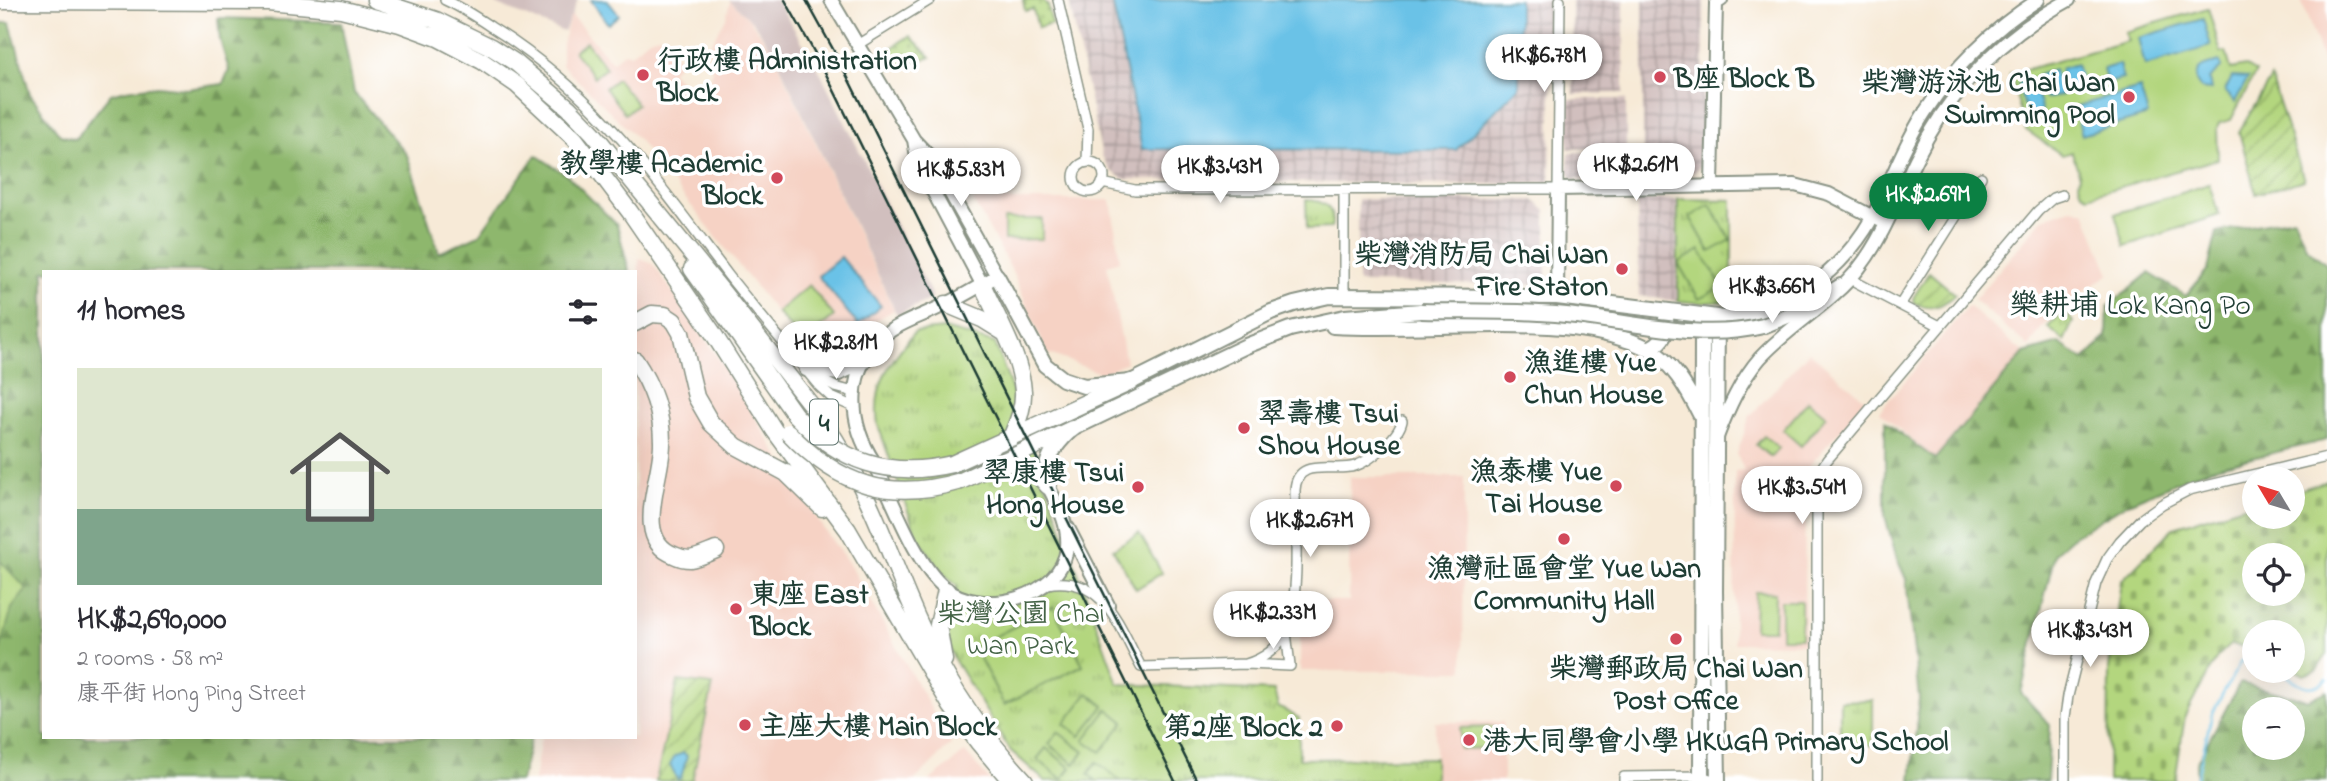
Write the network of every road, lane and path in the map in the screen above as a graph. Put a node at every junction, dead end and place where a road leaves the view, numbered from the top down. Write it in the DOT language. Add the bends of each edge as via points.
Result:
graph roads {
  1 [pos="375,0"];
  2 [pos="445,0"];
  3 [pos="831,0"];
  4 [pos="930,0"];
  5 [pos="1058,0"];
  6 [pos="1560,0"];
  7 [pos="2038,0"];
  8 [pos="2069,0"];
  9 [pos="0,1"];
  10 [pos="1718,1"];
  11 [pos="857,44"];
  12 [pos="914,140"];
  13 [pos="1087,162"];
  14 [pos="1981,177"];
  15 [pos="1102,183"];
  16 [pos="1712,185"];
  17 [pos="636,186"];
  18 [pos="1558,189"];
  19 [pos="1343,190"];
  20 [pos="2062,195"];
  21 [pos="1872,217"];
  22 [pos="1886,224"];
  23 [pos="997,276"];
  24 [pos="1846,283"];
  25 [pos="982,284"];
  26 [pos="1344,295"];
  27 [pos="1557,297"];
  28 [pos="946,304"];
  29 [pos="1900,305"];
  30 [pos="1658,310"];
  31 [pos="1709,317"];
  32 [pos="637,322"];
  33 [pos="1303,324"];
  34 [pos="1940,326"];
  35 [pos="1003,332"];
  36 [pos="713,333"];
  37 [pos="1648,349"];
  38 [pos="864,362"];
  39 [pos="637,364"];
  40 [pos="806,370"];
  41 [pos="1131,382"];
  42 [pos="854,392"];
  43 [pos="854,407"];
  44 [pos="1702,418"];
  45 [pos="1402,421"];
  46 [pos="1072,429"];
  47 [pos="1011,439"];
  48 [pos="1716,441"];
  49 [pos="2327,457"];
  50 [pos="1001,463"];
  51 [pos="1048,486"];
  52 [pos="1066,524"];
  53 [pos="716,550"];
  54 [pos="865,559"];
  55 [pos="1042,585"];
  56 [pos="946,590"];
  57 [pos="1108,606"];
  58 [pos="1286,631"];
  59 [pos="1274,648"];
  60 [pos="1289,655"];
  61 [pos="1246,664"];
  62 [pos="956,692"];
  63 [pos="1701,778"];
  64 [pos="1624,779"];
  65 [pos="1011,781"];
  66 [pos="1025,781"];
  67 [pos="1717,781"];
  68 [pos="1817,781"];
  69 [pos="2065,781"];
  1 -- 17 [label="highway, 4" via="436,20 516,63 569,108"];
  2 -- 40 [label="street" via="543,61 590,103 636,153"];
  3 -- 11 [label="street"];
  4 -- 11 [label="street"];
  5 -- 13 [label="street" via="1088,129"];
  6 -- 18 [label="street"];
  7 -- 21 [label="street" via="1996,30 1945,83 1917,125"];
  8 -- 22 [label="street" via="1998,49 1958,91 1926,139"];
  9 -- 36 [label="highway, 4" via="302,4 379,18 438,38 501,73 568,132 606,177"];
  10 -- 16 [label="street"];
  11 -- 12 [label="street"];
  12 -- 23 [label="street" via="930,157"];
  12 -- 25 [label="street" via="918,163"];
  13 -- 15 [label="street" via="1101,169"];
  13 -- 15 [label="street" via="1076,170 1078,187 1091,192"];
  14 -- 29 [label="street"];
  15 -- 19 [label="street" via="1135,190"];
  16 -- 18 [label="street"];
  16 -- 21 [label="street" via="1809,187"];
  17 -- 47 [label="highway, bridge" via="795,415 835,449 874,466 915,470 952,464"];
  17 -- 62 [label="highway, 4" via="834,438 870,504 927,640"];
  18 -- 19 [label="street"];
  18 -- 27 [label="street"];
  19 -- 26 [label="street"];
  20 -- 34 [label="street" via="2038,211"];
  21 -- 22 [label="street"];
  21 -- 31 [label="street" via="1848,253 1812,285 1767,309"];
  22 -- 24 [label="street"];
  23 -- 25 [label="street"];
  23 -- 41 [label="main road" via="1037,355 1053,373 1084,386"];
  24 -- 29 [label="street"];
  24 -- 33 [label="main road, bridge" via="1802,310 1743,330 1709,332 1555,314 1421,311"];
  24 -- 48 [label="street" via="1761,357 1744,379"];
  25 -- 28 [label="street"];
  25 -- 35 [label="highway"];
  26 -- 27 [label="main road"];
  26 -- 41 [label="main road" via="1283,307"];
  27 -- 30 [label="main road"];
  28 -- 35 [label="highway"];
  28 -- 38 [label="street" via="887,333"];
  29 -- 34 [label="street"];
  30 -- 31 [label="main road"];
  30 -- 37 [label="main road" via="1667,321 1666,331 1657,345"];
  31 -- 44 [label="main road"];
  31 -- 48 [label="main road"];
  32 -- 54 [label="highway" via="652,314 674,321 696,397 711,423 736,446 794,479"];
  33 -- 37 [label="main road" via="1544,325 1599,331"];
  33 -- 46 [label="main road" via="1246,346"];
  34 -- 68 [label="street" via="1827,460 1818,478"];
  35 -- 47 [label="highway" via="1020,372 1023,393"];
  36 -- 50 [label="highway, bridge" via="788,432 824,465 865,485 929,489"];
  36 -- 54 [label="highway, 4"];
  37 -- 44 [label="main road" via="1683,383"];
  38 -- 40 [label="street" via="839,374"];
  38 -- 42 [label="street"];
  39 -- 53 [label="highway" via="654,398 662,434 652,533 661,548 678,557 690,559"];
  40 -- 42 [label="street"];
  40 -- 43 [label="street" via="831,397"];
  41 -- 47 [label="highway"];
  42 -- 43 [label="street"];
  43 -- 56 [label="street" via="863,446 929,571"];
  44 -- 63 [label="main road"];
  45 -- 58 [label="street" via="1393,439 1358,465 1312,467 1301,473 1295,484 1295,590"];
  46 -- 50 [label="highway"];
  46 -- 51 [label="main road" via="1047,462"];
  48 -- 67 [label="main road"];
  49 -- 69 [label="street" via="2189,490 2140,520 2120,541 2096,583 2068,696"];
  50 -- 51 [label="highway" via="1023,466"];
  51 -- 52 [label="street"];
  52 -- 55 [label="street" via="1064,561"];
  52 -- 57 [label="street"];
  54 -- 65 [label="highway, 4" via="951,706"];
  55 -- 56 [label="street" via="999,603 967,600"];
  55 -- 57 [label="street" via="1070,583 1090,591"];
  56 -- 62 [label="highway" via="938,635"];
  57 -- 61 [label="street" via="1140,667"];
  58 -- 59 [label="street"];
  58 -- 60 [label="street"];
  59 -- 60 [label="street" via="1284,646"];
  59 -- 61 [label="street"];
  60 -- 61 [label="street" via="1290,666"];
  62 -- 66 [label="highway, 4"];
  63 -- 64 [label="street"];
  63 -- 67 [label="street"];
}
